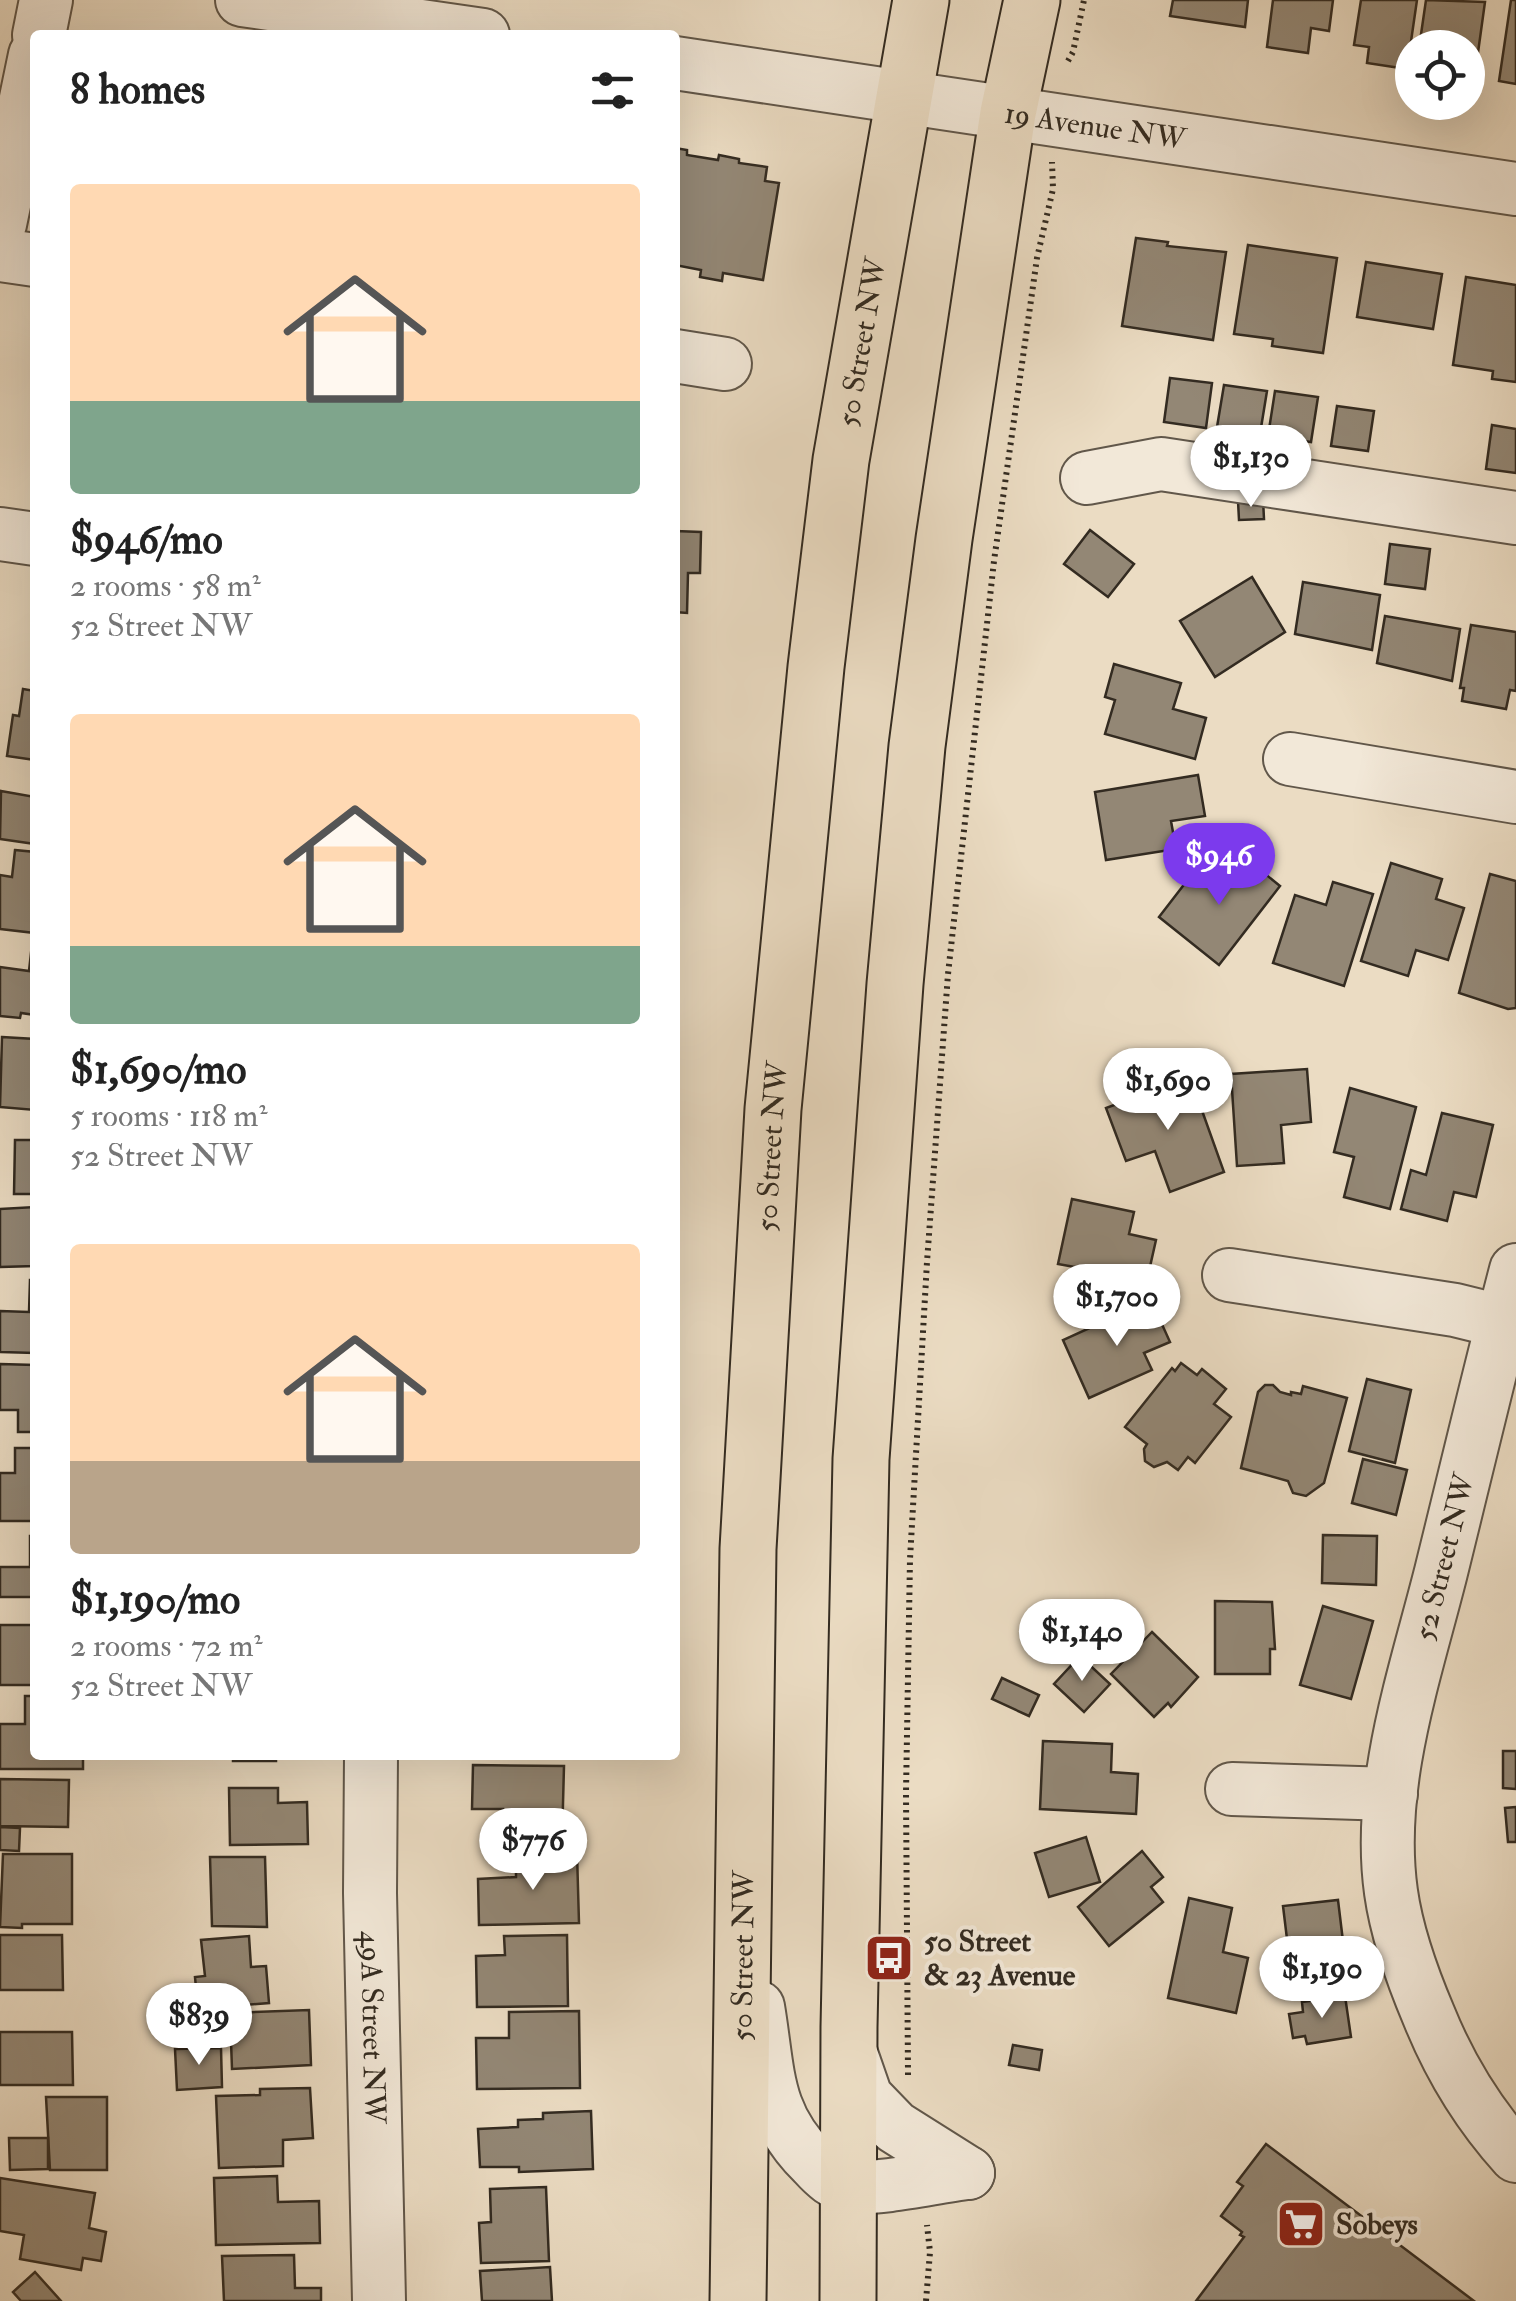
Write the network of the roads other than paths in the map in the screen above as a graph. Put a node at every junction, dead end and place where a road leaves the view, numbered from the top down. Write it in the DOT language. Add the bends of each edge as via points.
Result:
graph roads {
  1 [pos="46,0"];
  2 [pos="242,0"];
  3 [pos="921,0"];
  4 [pos="1032,0"];
  5 [pos="40,30"];
  6 [pos="448,30"];
  7 [pos="680,64"];
  8 [pos="30,79"];
  9 [pos="902,98"];
  10 [pos="1008,113"];
  11 [pos="1516,190"];
  12 [pos="0,224"];
  13 [pos="0,255"];
  14 [pos="30,259"];
  15 [pos="1087,478"];
  16 [pos="1516,518"];
  17 [pos="0,534"];
  18 [pos="30,538"];
  19 [pos="1290,759"];
  20 [pos="1516,797"];
  21 [pos="1516,1270"];
  22 [pos="1229,1275"];
  23 [pos="1509,1324"];
  24 [pos="371,1760"];
  25 [pos="1232,1789"];
  26 [pos="1391,1794"];
  27 [pos="744,1916"];
  28 [pos="849,2048"];
  29 [pos="1516,2156"];
  30 [pos="849,2188"];
  31 [pos="379,2301"];
  32 [pos="738,2301"];
  33 [pos="848,2301"];
  1 -- 5 [label="street"];
  2 -- 6 [label="street"];
  3 -- 9 [label="main road, 50 Street NW"];
  4 -- 10 [label="main road"];
  7 -- 9 [label="street, 19 Avenue NW"];
  8 -- 12 [label="street"];
  9 -- 10 [label="street, 19 Avenue NW"];
  9 -- 27 [label="main road, 50 Street NW" via="841,460 774,1109 748,1549"];
  10 -- 11 [label="street, 19 Avenue NW"];
  10 -- 28 [label="main road" via="917,746 896,984 861,1459"];
  13 -- 14 [label="street"];
  15 -- 16 [label="street" via="1161,464"];
  17 -- 18 [label="street"];
  19 -- 20 [label="street"];
  21 -- 23 [label="street, 52 Street NW"];
  22 -- 23 [label="street"];
  23 -- 26 [label="street, 52 Street NW" via="1404,1718"];
  24 -- 31 [label="street, 49A Street NW"];
  25 -- 26 [label="street"];
  26 -- 29 [label="street, 52 Street NW" via="1391,1892 1408,1964 1466,2092"];
  27 -- 30 [label="street" via="780,2122 828,2178"];
  27 -- 32 [label="main road, 50 Street NW"];
  28 -- 30 [label="main road"];
  28 -- 30 [label="street" via="866,2097 913,2158"];
  30 -- 33 [label="main road"];
}
